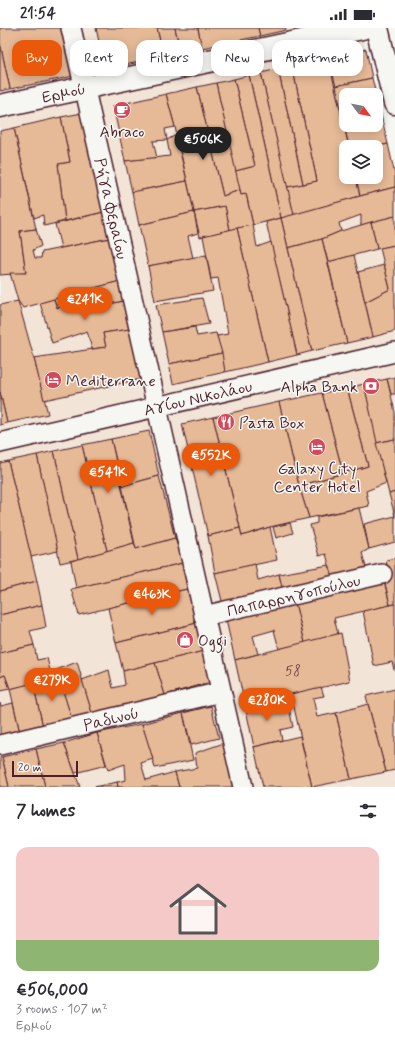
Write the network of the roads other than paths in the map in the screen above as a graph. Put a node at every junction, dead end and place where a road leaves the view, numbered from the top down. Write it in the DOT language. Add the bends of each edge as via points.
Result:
graph roads {
  1 [pos="71,28"];
  2 [pos="362,28"];
  3 [pos="378,28"];
  4 [pos="85,88"];
  5 [pos="395,103"];
  6 [pos="0,106"];
  7 [pos="395,352"];
  8 [pos="157,407"];
  9 [pos="0,443"];
  10 [pos="382,574"];
  11 [pos="204,616"];
  12 [pos="221,692"];
  13 [pos="0,745"];
  14 [pos="242,787"];
  1 -- 4 [label="street, Ρήγα Φεραίου"];
  2 -- 4 [label="main road, Ερμού"];
  3 -- 5 [label="main road"];
  4 -- 6 [label="main road, Ερμού"];
  4 -- 8 [label="street, Ρήγα Φεραίου"];
  7 -- 8 [label="street, Αγίου Νικολάου"];
  8 -- 9 [label="street, Αγίου Νικολάου"];
  8 -- 11 [label="street, Ρήγα Φεραίου"];
  10 -- 11 [label="street, Παπαρρηγοπούλου"];
  11 -- 12 [label="street, Ρήγα Φεραίου"];
  12 -- 13 [label="street, Ραδινού"];
  12 -- 14 [label="street, Ρήγα Φεραίου"];
}
